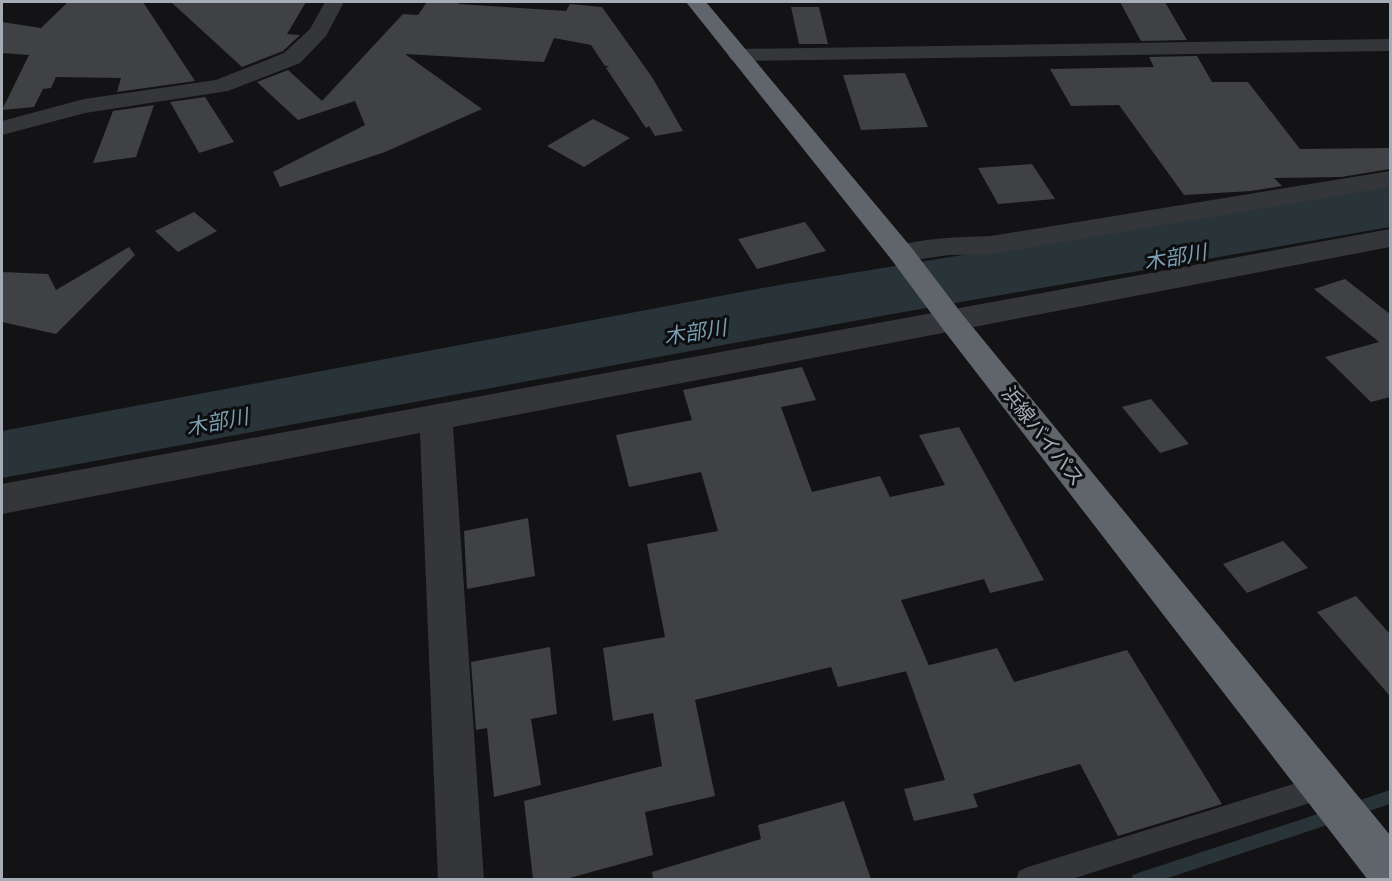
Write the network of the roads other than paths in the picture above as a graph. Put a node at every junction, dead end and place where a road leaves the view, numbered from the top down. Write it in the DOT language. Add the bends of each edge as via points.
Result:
graph roads {
  1 [pos="334,2"];
  2 [pos="696,2"];
  3 [pos="1390,45"];
  4 [pos="739,55"];
  5 [pos="2,128"];
  6 [pos="1390,179"];
  7 [pos="1390,238"];
  8 [pos="904,257"];
  9 [pos="950,318"];
  10 [pos="436,419"];
  11 [pos="2,499"];
  12 [pos="1322,787"];
  13 [pos="1390,870"];
  14 [pos="461,879"];
  15 [pos="1028,879"];
  1 -- 5 [label="street" via="319,32 292,58 220,86 84,106"];
  2 -- 4 [label="highway, 浜線バイパス"];
  3 -- 4 [label="street"];
  4 -- 8 [label="highway, 浜線バイパス"];
  6 -- 8 [label="street" via="991,245 949,246"];
  7 -- 9 [label="street"];
  8 -- 9 [label="highway, 浜線バイパス"];
  9 -- 10 [label="street"];
  9 -- 12 [label="highway, 浜線バイパス"];
  10 -- 11 [label="street"];
  10 -- 14 [label="street"];
  12 -- 13 [label="highway, 浜線バイパス"];
  12 -- 15 [label="lane"];
}
